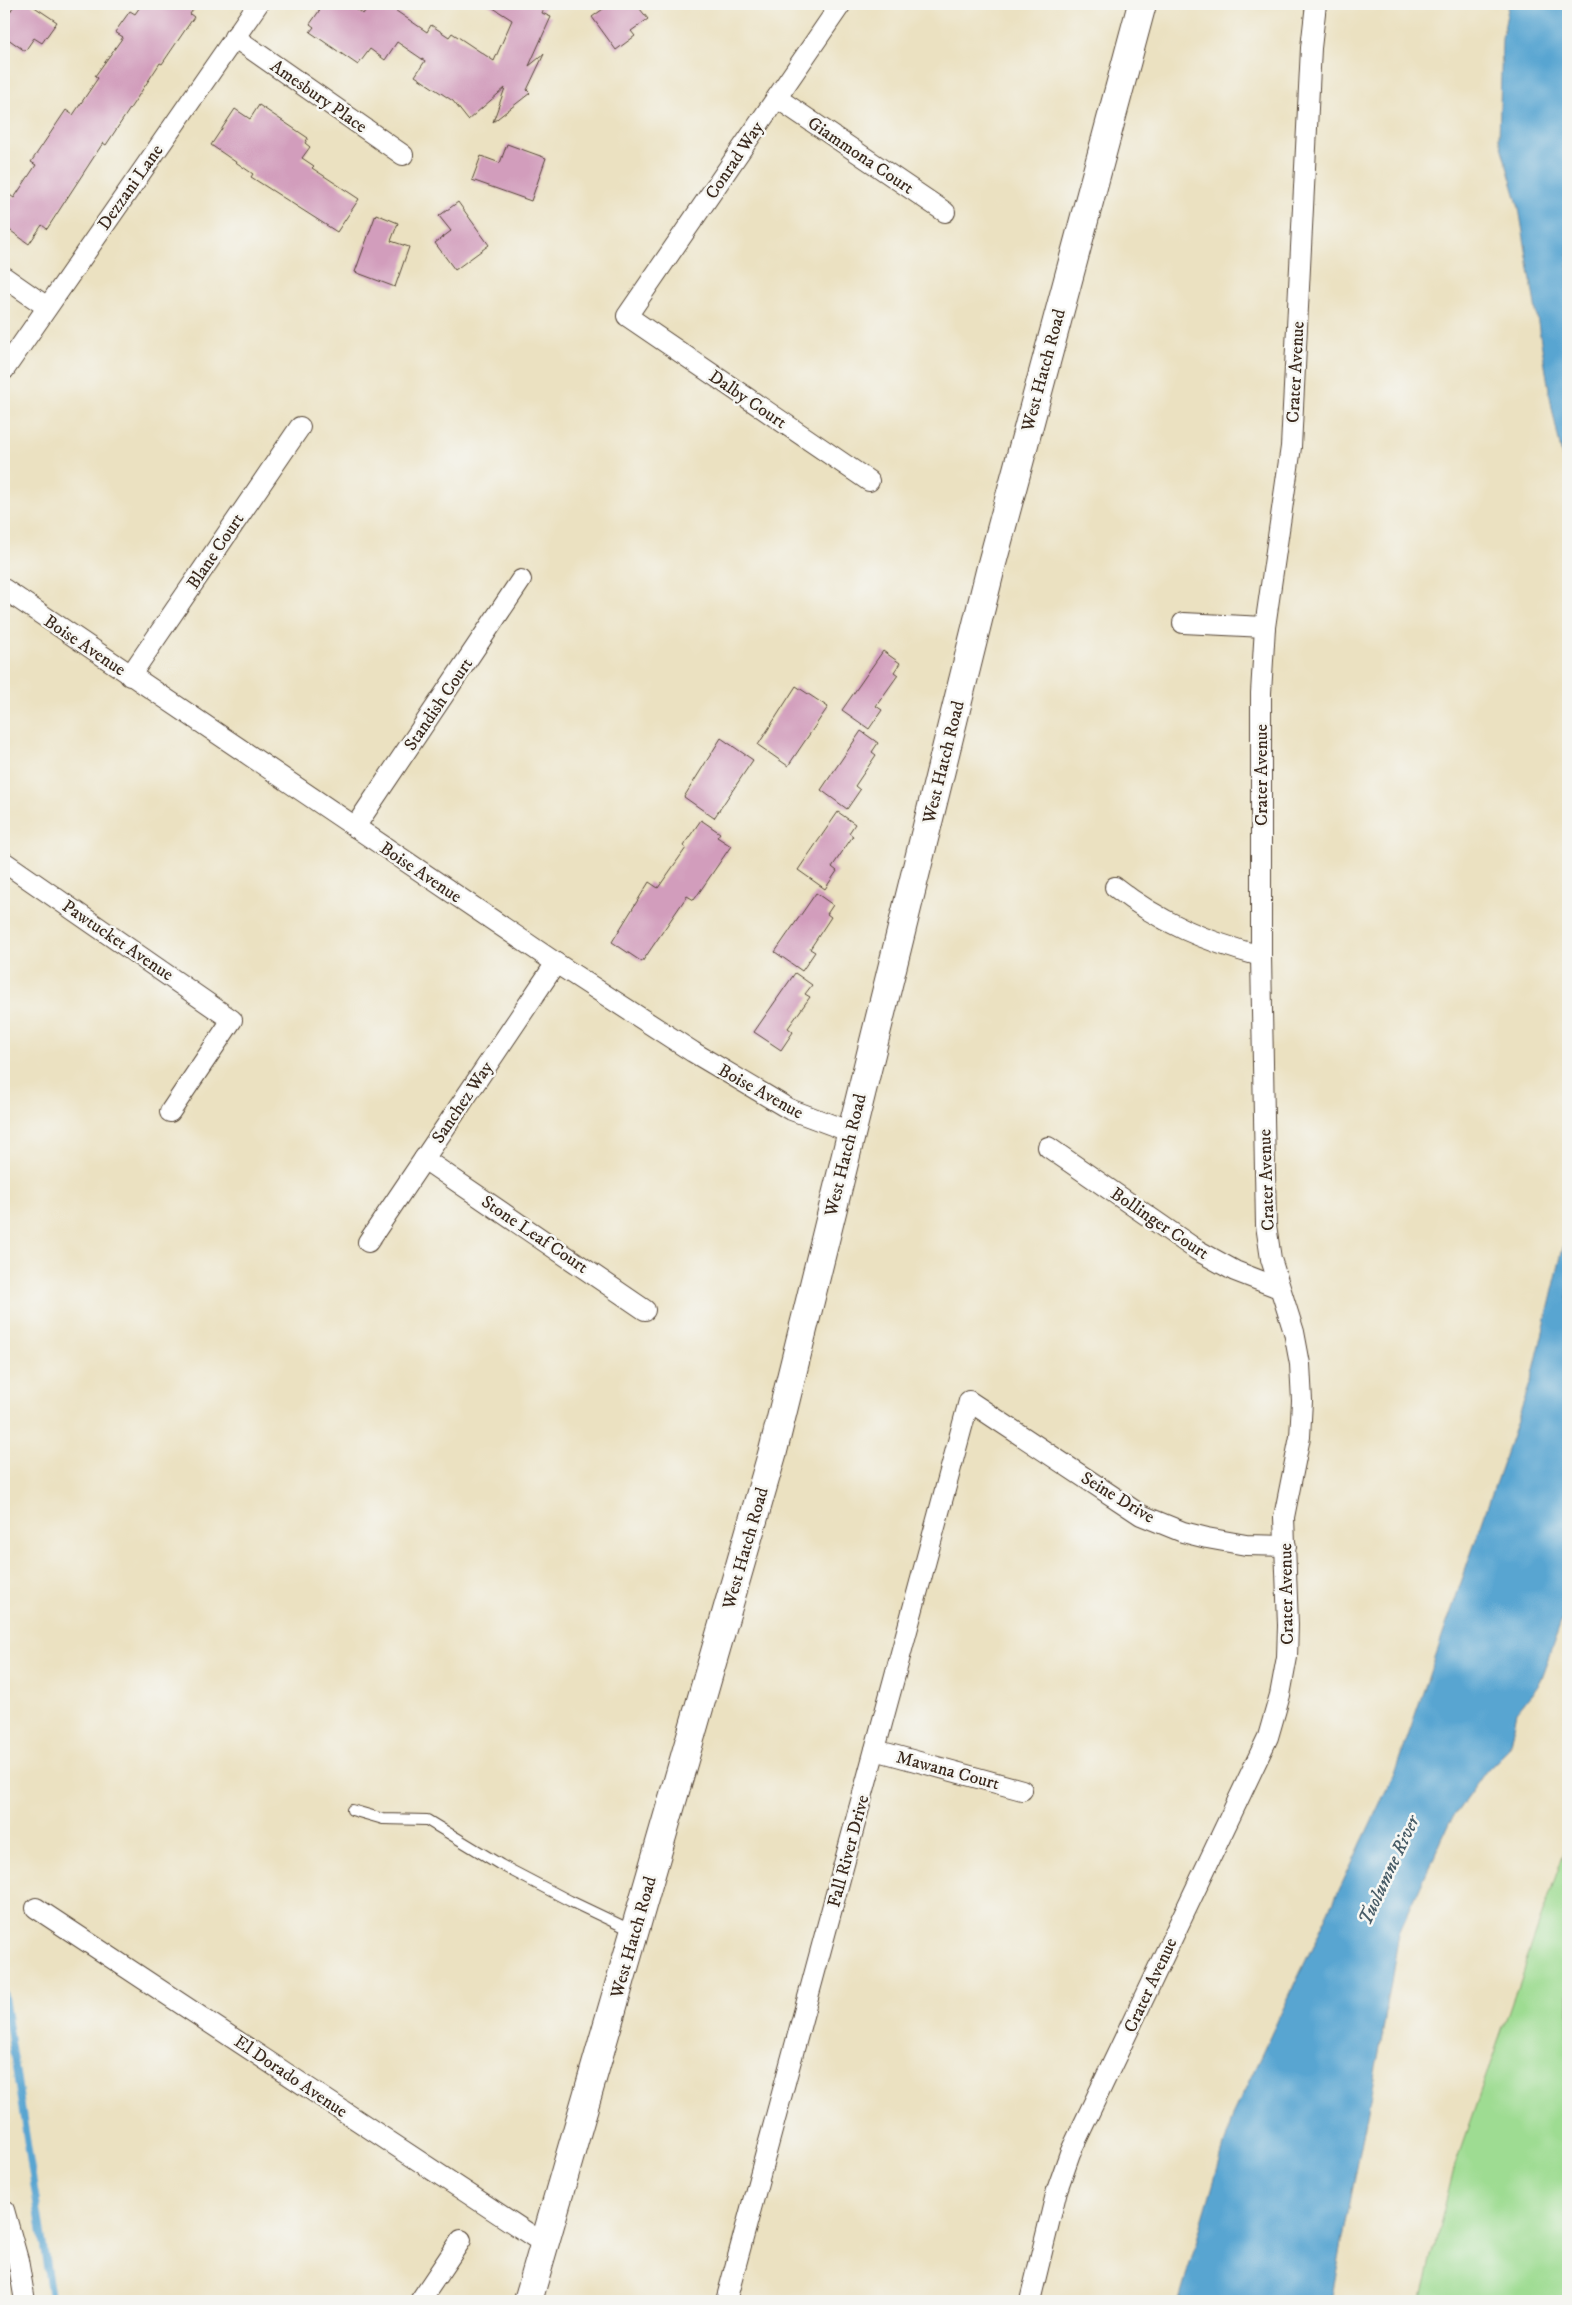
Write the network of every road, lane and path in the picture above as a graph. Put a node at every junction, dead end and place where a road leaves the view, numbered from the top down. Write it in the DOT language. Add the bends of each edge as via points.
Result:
graph roads {
  1 [pos="258,4"];
  2 [pos="840,4"];
  3 [pos="1142,4"];
  4 [pos="1316,4"];
  5 [pos="234,37"];
  6 [pos="777,98"];
  7 [pos="403,155"];
  8 [pos="945,212"];
  9 [pos="4,277"];
  10 [pos="47,307"];
  11 [pos="627,316"];
  12 [pos="4,370"];
  13 [pos="300,427"];
  14 [pos="869,481"];
  15 [pos="521,580"];
  16 [pos="4,589"];
  17 [pos="1183,623"];
  18 [pos="1265,627"];
  19 [pos="130,676"];
  20 [pos="355,827"];
  21 [pos="4,862"];
  22 [pos="1115,886"];
  23 [pos="1260,956"];
  24 [pos="556,963"];
  25 [pos="170,1112"];
  26 [pos="851,1132"];
  27 [pos="1048,1147"];
  28 [pos="424,1159"];
  29 [pos="368,1242"];
  30 [pos="1279,1288"];
  31 [pos="645,1310"];
  32 [pos="969,1401"];
  33 [pos="1286,1546"];
  34 [pos="875,1750"];
  35 [pos="1022,1790"];
  36 [pos="352,1810"];
  37 [pos="36,1908"];
  38 [pos="634,1932"];
  39 [pos="4,2210"];
  40 [pos="461,2240"];
  41 [pos="546,2245"];
  42 [pos="25,2301"];
  43 [pos="420,2301"];
  44 [pos="528,2301"];
  45 [pos="726,2301"];
  46 [pos="1030,2301"];
  1 -- 5 [label="street, Dezzani Lane"];
  2 -- 6 [label="street, Conrad Way"];
  3 -- 26 [label="main road, West Hatch Road" via="991,567"];
  4 -- 18 [label="street, Crater Avenue" via="1311,48 1291,447"];
  5 -- 7 [label="street, Amesbury Place"];
  5 -- 10 [label="street, Dezzani Lane"];
  6 -- 8 [label="street, Giammona Court"];
  6 -- 11 [label="street, Conrad Way"];
  9 -- 10 [label="street"];
  10 -- 12 [label="street, Dezzani Lane"];
  11 -- 14 [label="street, Dalby Court"];
  13 -- 19 [label="street, Blane Court"];
  15 -- 20 [label="street, Standish Court"];
  16 -- 19 [label="street, Boise Avenue"];
  17 -- 18 [label="street"];
  18 -- 23 [label="street, Crater Avenue" via="1261,693"];
  19 -- 20 [label="street, Boise Avenue"];
  20 -- 24 [label="street, Boise Avenue"];
  21 -- 25 [label="street, Pawtucket Avenue" via="232,1020"];
  22 -- 23 [label="street" via="1140,906 1184,931 1218,945"];
  23 -- 30 [label="street, Crater Avenue" via="1266,1225"];
  24 -- 26 [label="street, Boise Avenue" via="742,1083 789,1109"];
  24 -- 28 [label="street, Sanchez Way"];
  26 -- 38 [label="main road, West Hatch Road" via="773,1452"];
  27 -- 30 [label="street, Bollinger Court" via="1198,1250 1236,1271"];
  28 -- 29 [label="street, Sanchez Way"];
  28 -- 31 [label="street, Stone Leaf Court"];
  30 -- 33 [label="street, Crater Avenue" via="1294,1332 1302,1400 1300,1438 1284,1517"];
  32 -- 33 [label="street, Seine Drive" via="1141,1515 1182,1532 1207,1538 1246,1545"];
  32 -- 34 [label="street, Fall River Drive"];
  33 -- 46 [label="street, Crater Avenue" via="1287,1657 1268,1737 1070,2153 1057,2190"];
  34 -- 35 [label="street, Mawana Court"];
  34 -- 45 [label="street, Fall River Drive"];
  36 -- 38 [label="lane" via="383,1819 427,1820 510,1869"];
  37 -- 41 [label="street, El Dorado Avenue"];
  38 -- 41 [label="main road, West Hatch Road"];
  39 -- 42 [label="street"];
  40 -- 43 [label="street"];
  41 -- 44 [label="main road, West Hatch Road"];
}
